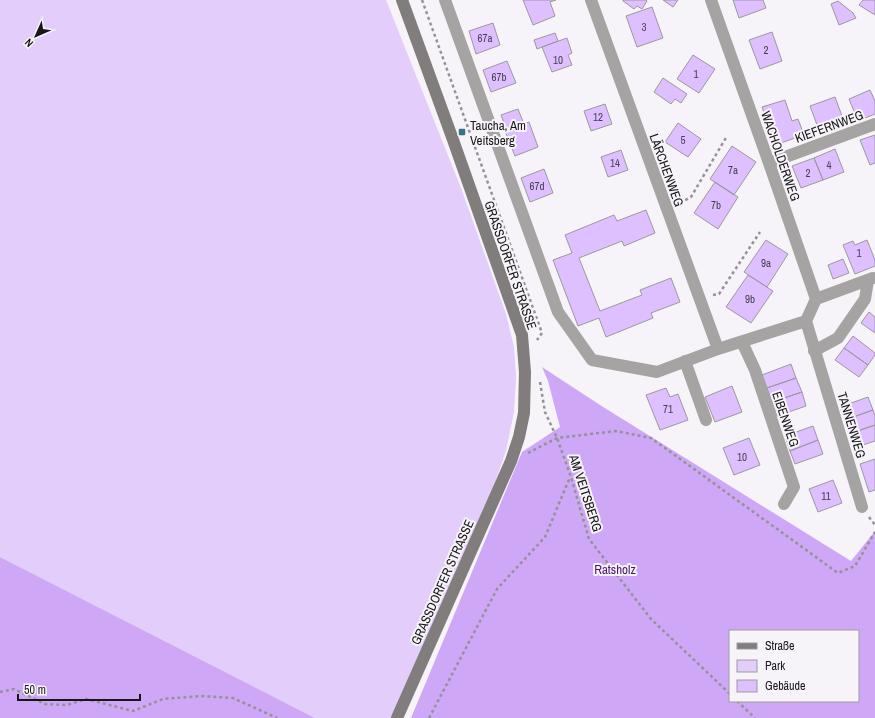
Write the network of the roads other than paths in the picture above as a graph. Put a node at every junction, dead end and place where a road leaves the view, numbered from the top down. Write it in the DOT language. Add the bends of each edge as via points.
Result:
graph roads {
  1 [pos="402,0"];
  2 [pos="445,0"];
  3 [pos="591,0"];
  4 [pos="711,0"];
  5 [pos="875,124"];
  6 [pos="769,163"];
  7 [pos="871,278"];
  8 [pos="816,299"];
  9 [pos="806,322"];
  10 [pos="742,342"];
  11 [pos="718,349"];
  12 [pos="814,350"];
  13 [pos="685,361"];
  14 [pos="706,420"];
  15 [pos="784,504"];
  16 [pos="862,507"];
  17 [pos="397,718"];
  1 -- 17 [label="street, GRASSDORFER STRASSE" via="522,335 525,372 524,413 511,461"];
  2 -- 13 [label="street, GRASSDORFER STRASSE" via="558,312 592,360 657,372"];
  3 -- 11 [label="street, LÄRCHENWEG"];
  4 -- 6 [label="street, WACHOLDERWEG"];
  5 -- 6 [label="street, KIEFERNWEG"];
  6 -- 8 [label="street, WACHOLDERWEG"];
  7 -- 8 [label="street"];
  7 -- 12 [label="street" via="865,299 838,338"];
  8 -- 9 [label="street"];
  9 -- 10 [label="street, GRASSDORFER STRASSE"];
  9 -- 12 [label="street, TANNENWEG"];
  10 -- 11 [label="street, GRASSDORFER STRASSE"];
  10 -- 15 [label="street, EIBENWEG" via="755,370 794,487"];
  11 -- 13 [label="street, GRASSDORFER STRASSE"];
  12 -- 16 [label="street, TANNENWEG"];
  13 -- 14 [label="street"];
}
